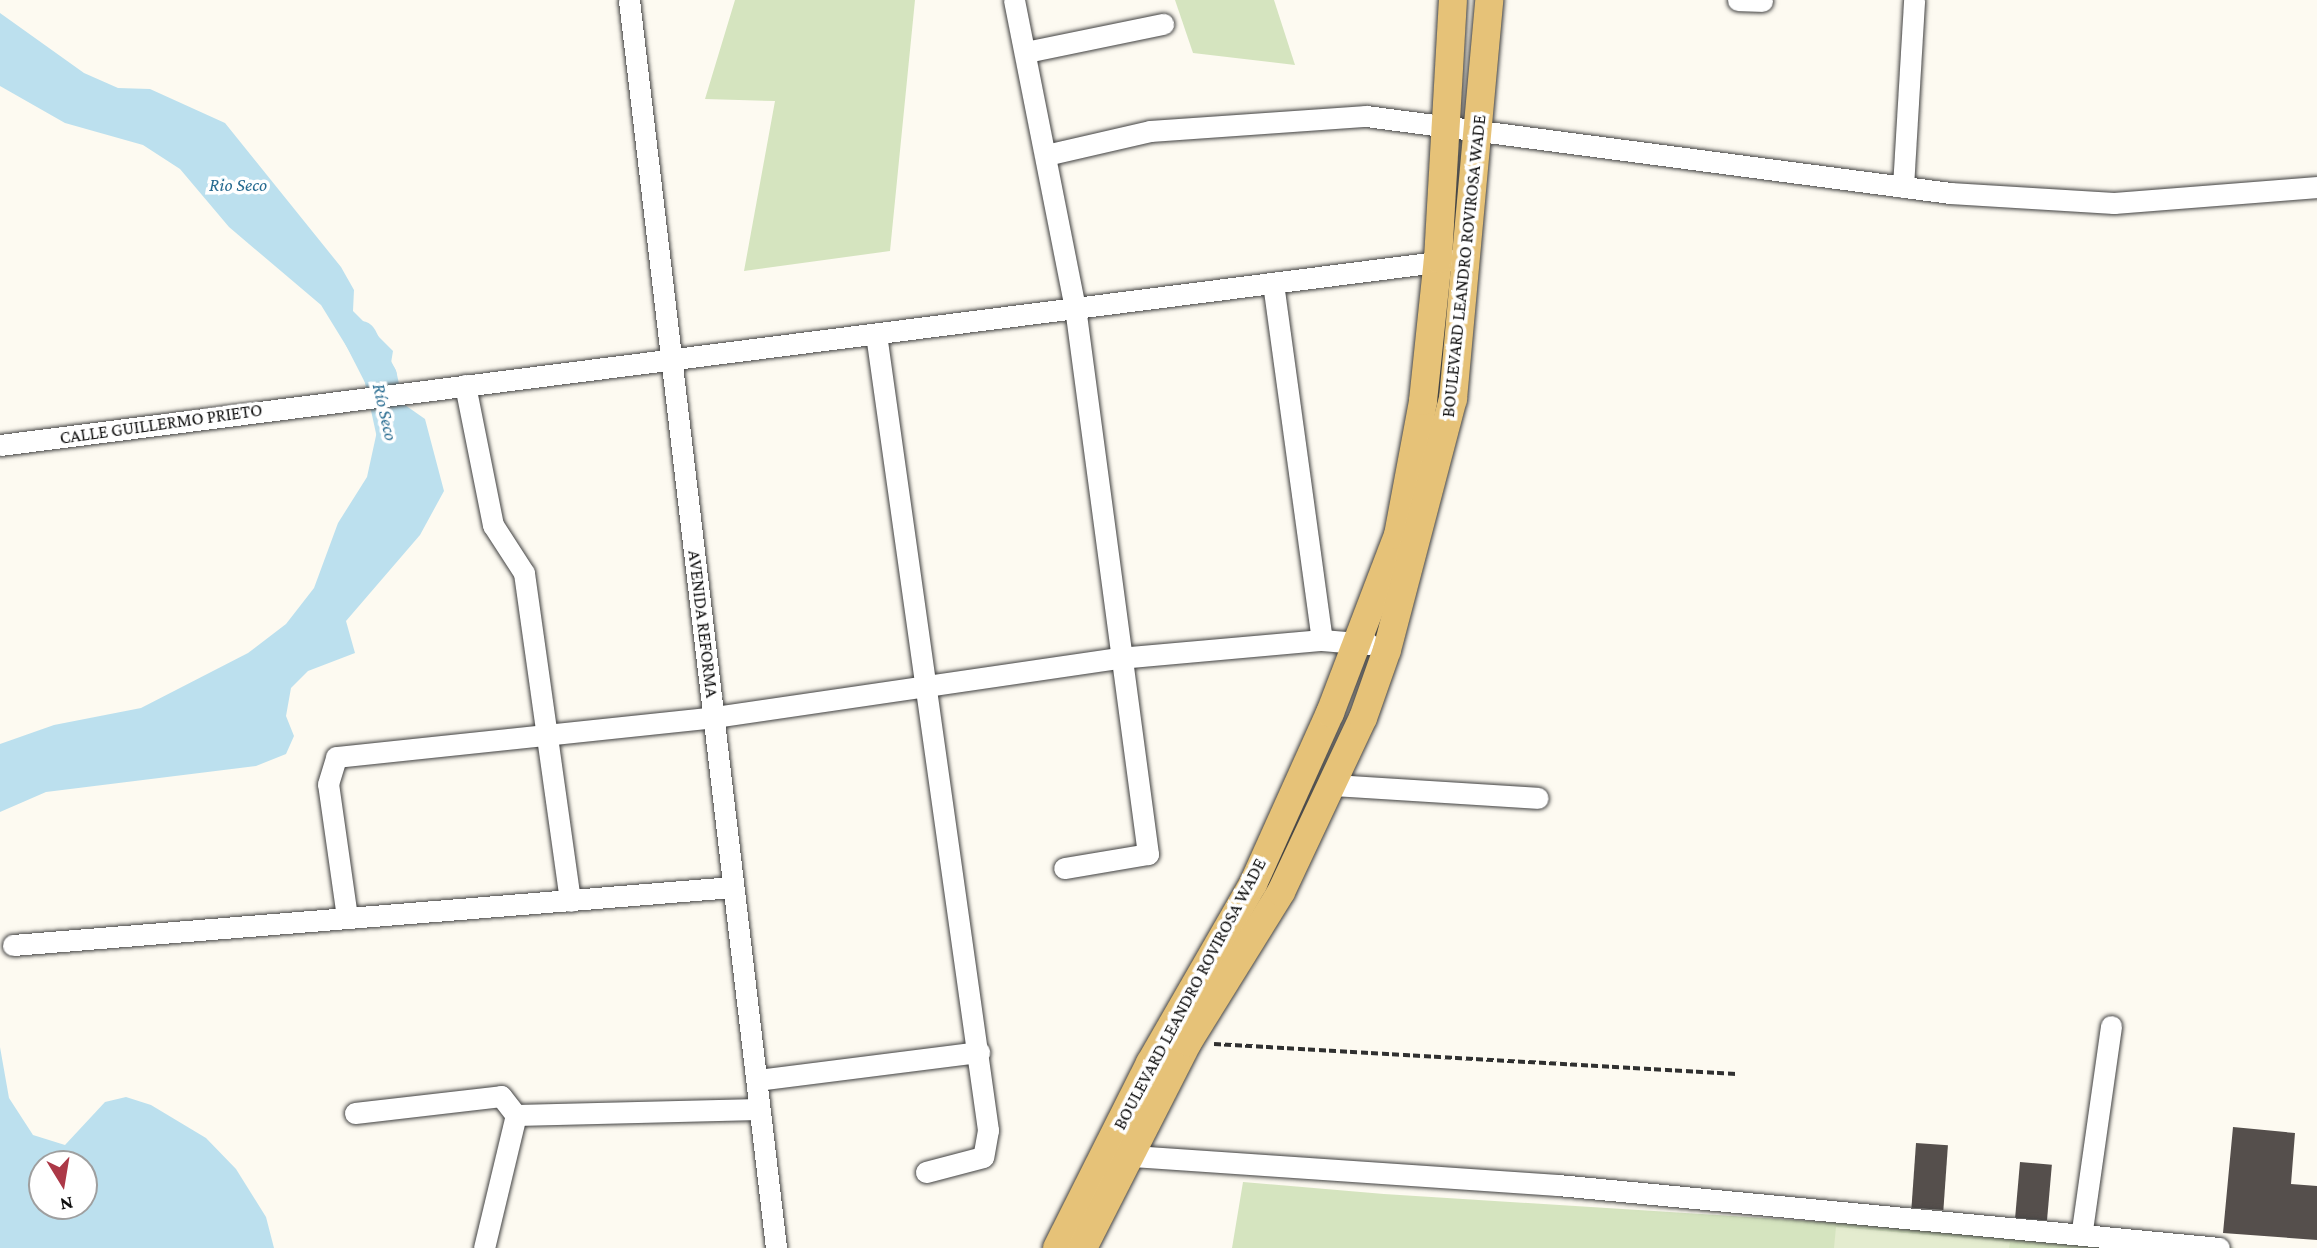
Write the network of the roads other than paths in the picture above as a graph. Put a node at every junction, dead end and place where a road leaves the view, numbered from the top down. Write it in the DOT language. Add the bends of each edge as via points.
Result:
graph roads {
  1 [pos="629,0"];
  2 [pos="1014,0"];
  3 [pos="1453,0"];
  4 [pos="1489,0"];
  5 [pos="1738,0"];
  6 [pos="1914,0"];
  7 [pos="1762,1"];
  8 [pos="1163,24"];
  9 [pos="1026,52"];
  10 [pos="1448,124"];
  11 [pos="1478,130"];
  12 [pos="1046,155"];
  13 [pos="1903,187"];
  14 [pos="2317,187"];
  15 [pos="1451,260"];
  16 [pos="1273,283"];
  17 [pos="1074,307"];
  18 [pos="876,334"];
  19 [pos="670,359"];
  20 [pos="465,385"];
  21 [pos="0,445"];
  22 [pos="1322,640"];
  23 [pos="1359,641"];
  24 [pos="1388,650"];
  25 [pos="1119,658"];
  26 [pos="928,686"];
  27 [pos="714,718"];
  28 [pos="543,733"];
  29 [pos="1332,785"];
  30 [pos="1538,798"];
  31 [pos="1064,868"];
  32 [pos="1253,884"];
  33 [pos="732,887"];
  34 [pos="1280,892"];
  35 [pos="570,901"];
  36 [pos="347,917"];
  37 [pos="13,945"];
  38 [pos="2111,1026"];
  39 [pos="979,1052"];
  40 [pos="757,1080"];
  41 [pos="759,1109"];
  42 [pos="355,1113"];
  43 [pos="516,1115"];
  44 [pos="1132,1156"];
  45 [pos="926,1172"];
  46 [pos="2082,1230"];
  47 [pos="484,1248"];
  48 [pos="776,1248"];
  49 [pos="1057,1248"];
  50 [pos="1083,1248"];
  51 [pos="2220,1248"];
  1 -- 19 [label="street, AVENIDA REFORMA"];
  2 -- 9 [label="street"];
  3 -- 10 [label="main road, BOULEVARD LEANDRO ROVIROSA WADE"];
  4 -- 11 [label="main road, BOULEVARD LEANDRO ROVIROSA WADE"];
  5 -- 7 [label="street"];
  6 -- 13 [label="street"];
  8 -- 9 [label="street"];
  9 -- 12 [label="street"];
  10 -- 11 [label="street"];
  10 -- 12 [label="street" via="1366,116 1150,131"];
  10 -- 15 [label="main road, BOULEVARD LEANDRO ROVIROSA WADE"];
  11 -- 13 [label="street"];
  11 -- 15 [label="main road, BOULEVARD LEANDRO ROVIROSA WADE"];
  12 -- 17 [label="street"];
  13 -- 14 [label="street" via="2114,203"];
  15 -- 16 [label="street, CALLE GUILLERMO PRIETO"];
  15 -- 23 [label="main road, BOULEVARD LEANDRO ROVIROSA WADE" via="1398,535"];
  15 -- 24 [label="main road, BOULEVARD LEANDRO ROVIROSA WADE" via="1453,399"];
  16 -- 17 [label="street, CALLE GUILLERMO PRIETO"];
  16 -- 22 [label="street"];
  17 -- 18 [label="street, CALLE GUILLERMO PRIETO"];
  17 -- 25 [label="street"];
  18 -- 19 [label="street, CALLE GUILLERMO PRIETO"];
  18 -- 26 [label="street"];
  19 -- 20 [label="street, CALLE GUILLERMO PRIETO"];
  19 -- 27 [label="street, AVENIDA REFORMA"];
  20 -- 21 [label="street, CALLE GUILLERMO PRIETO"];
  20 -- 28 [label="street" via="493,525 524,573"];
  22 -- 23 [label="street"];
  22 -- 25 [label="street"];
  23 -- 24 [label="street"];
  23 -- 32 [label="main road, BOULEVARD LEANDRO ROVIROSA WADE"];
  24 -- 29 [label="main road, BOULEVARD LEANDRO ROVIROSA WADE"];
  25 -- 26 [label="street"];
  25 -- 31 [label="street" via="1148,854"];
  26 -- 27 [label="street"];
  26 -- 39 [label="street"];
  27 -- 28 [label="street"];
  27 -- 33 [label="street, AVENIDA REFORMA"];
  28 -- 35 [label="street"];
  28 -- 36 [label="street" via="337,757 328,784"];
  29 -- 30 [label="street"];
  29 -- 34 [label="main road, BOULEVARD LEANDRO ROVIROSA WADE"];
  32 -- 34 [label="main road"];
  32 -- 49 [label="main road, BOULEVARD LEANDRO ROVIROSA WADE" via="1150,1063"];
  33 -- 35 [label="street"];
  33 -- 40 [label="street, AVENIDA REFORMA"];
  34 -- 44 [label="main road, BOULEVARD LEANDRO ROVIROSA WADE" via="1188,1042"];
  35 -- 36 [label="street"];
  36 -- 37 [label="street"];
  38 -- 46 [label="street"];
  39 -- 40 [label="street"];
  39 -- 45 [label="street" via="988,1130 983,1157"];
  40 -- 41 [label="street, AVENIDA REFORMA"];
  41 -- 43 [label="street"];
  41 -- 48 [label="street, AVENIDA REFORMA"];
  42 -- 43 [label="street" via="501,1096"];
  43 -- 47 [label="street"];
  44 -- 46 [label="street"];
  44 -- 50 [label="main road, BOULEVARD LEANDRO ROVIROSA WADE"];
  46 -- 51 [label="street"];
}
